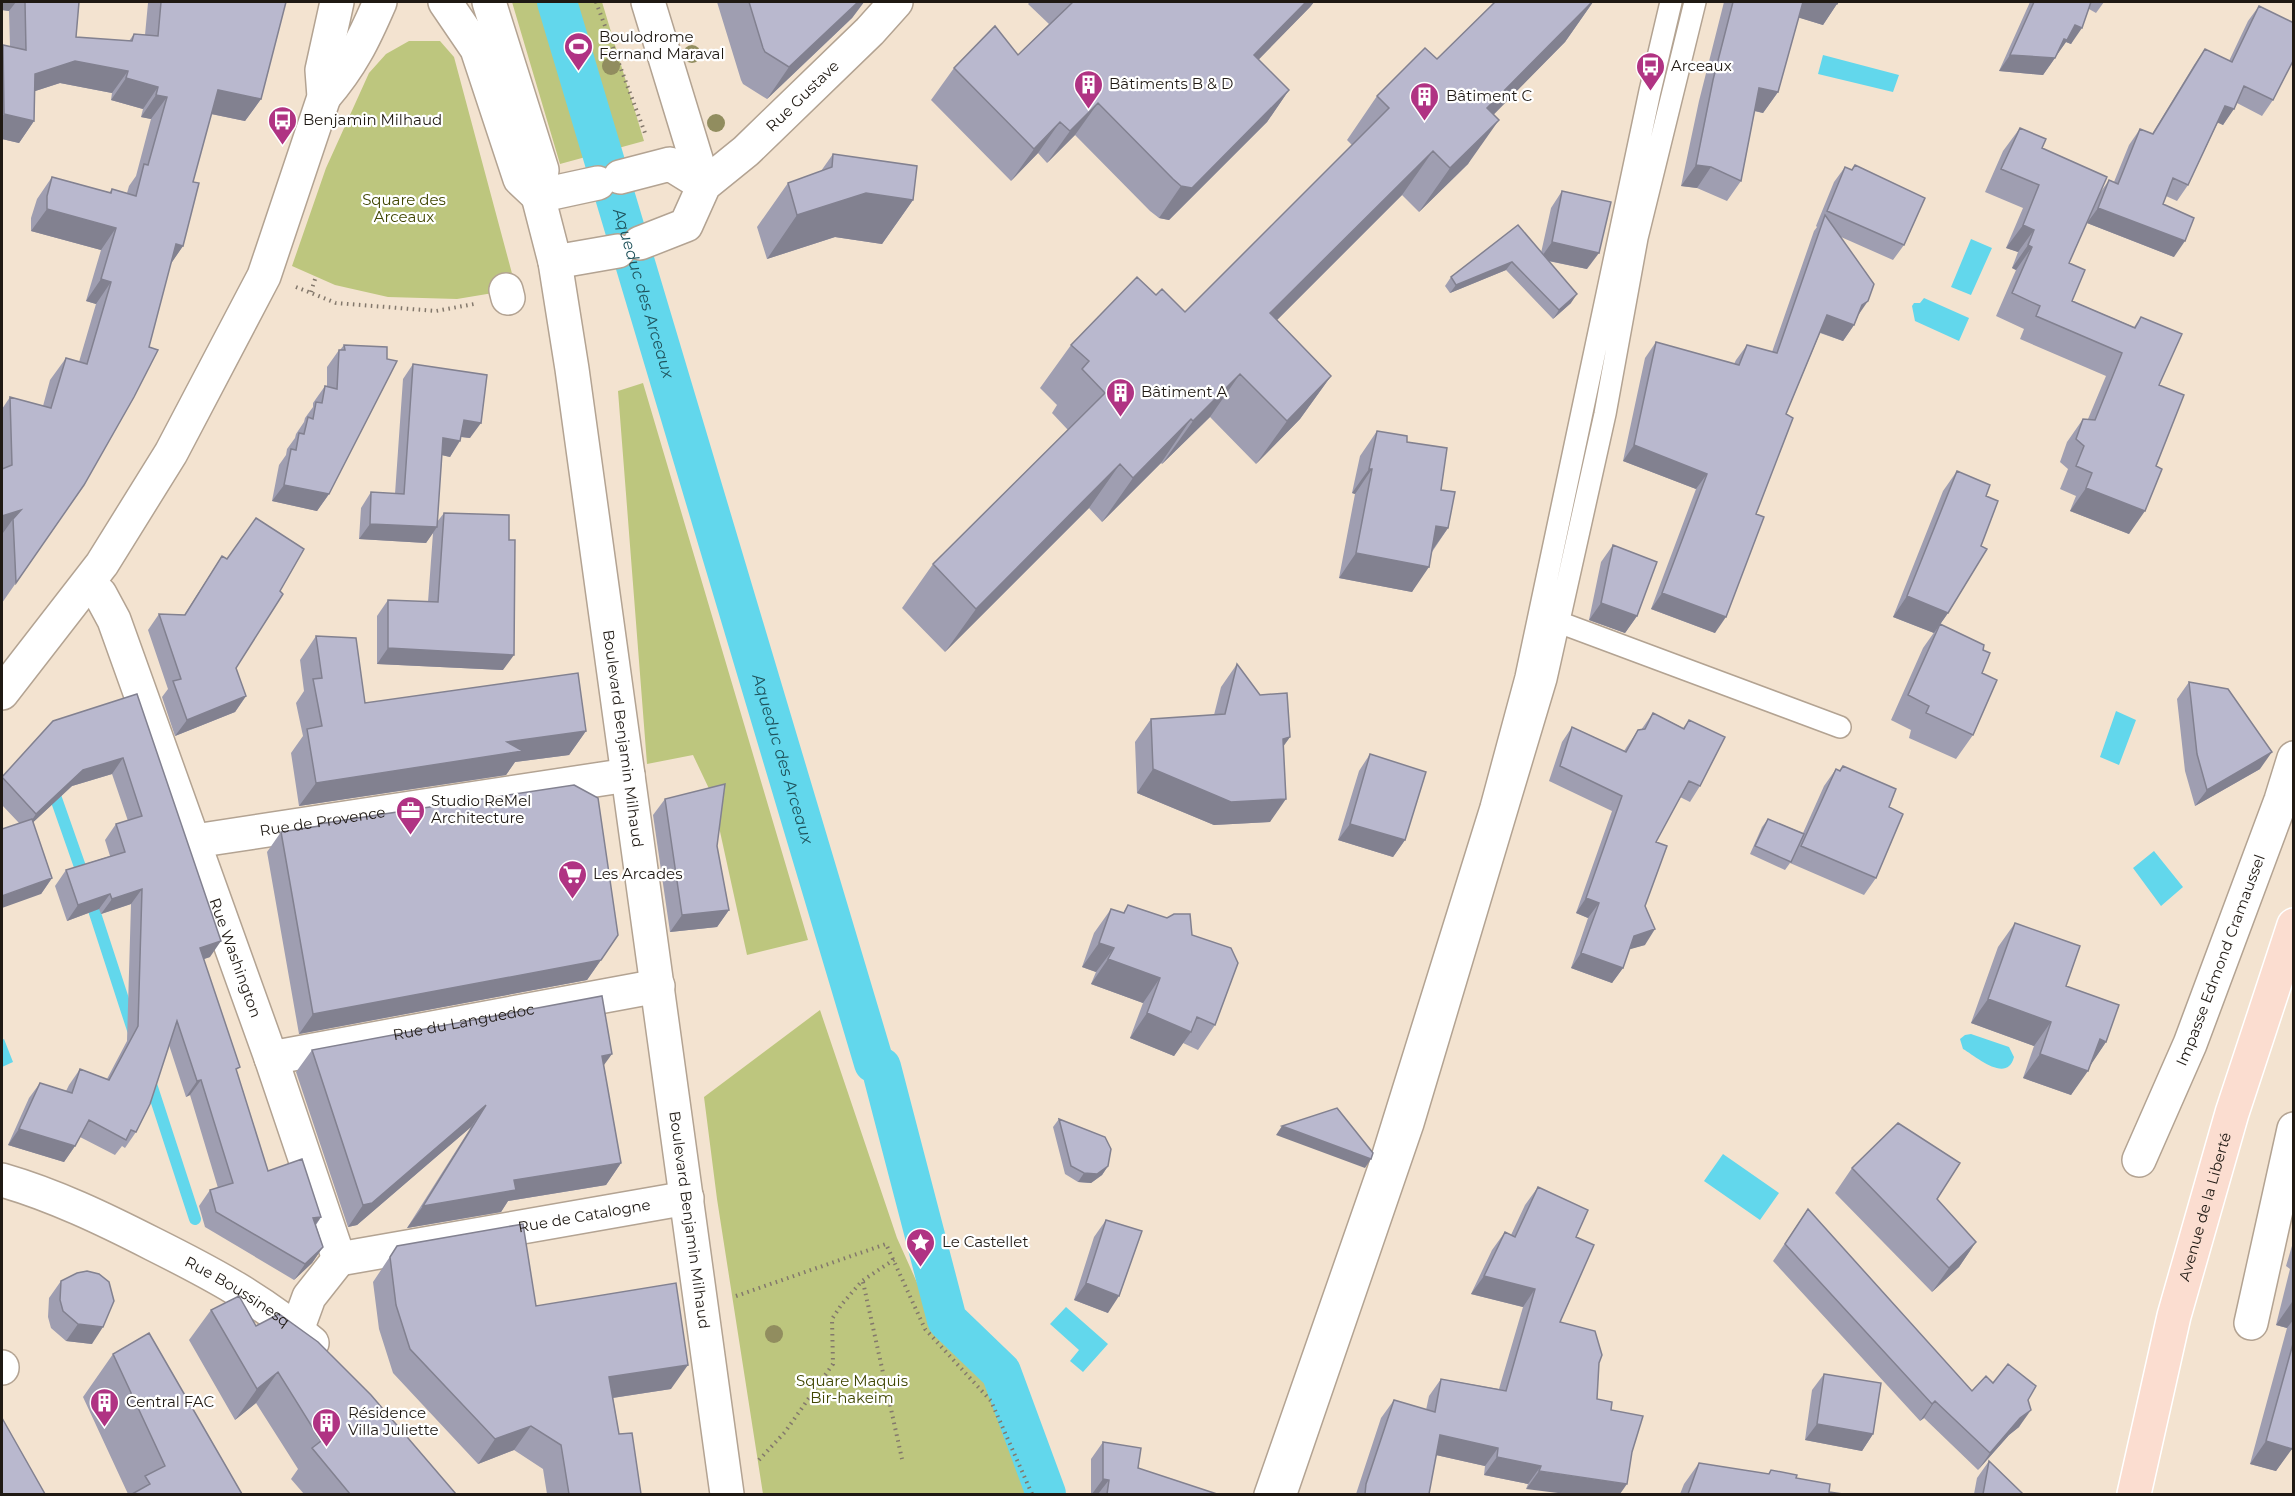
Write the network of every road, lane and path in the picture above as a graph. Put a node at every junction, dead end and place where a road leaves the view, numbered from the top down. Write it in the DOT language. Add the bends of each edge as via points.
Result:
graph roads {
  1 [pos="337,2"];
  2 [pos="380,2"];
  3 [pos="445,2"];
  4 [pos="489,2"];
  5 [pos="596,2"];
  6 [pos="648,2"];
  7 [pos="896,2"];
  8 [pos="1671,2"];
  9 [pos="1695,2"];
  10 [pos="324,97"];
  11 [pos="649,143"];
  12 [pos="704,185"];
  13 [pos="538,196"];
  14 [pos="555,262"];
  15 [pos="264,276"];
  16 [pos="316,276"];
  17 [pos="311,292"];
  18 [pos="507,293"];
  19 [pos="88,584"];
  20 [pos="1549,619"];
  21 [pos="2,693"];
  22 [pos="1840,727"];
  23 [pos="2294,758"];
  24 [pos="628,775"];
  25 [pos="195,841"];
  26 [pos="2294,925"];
  27 [pos="658,986"];
  28 [pos="271,1058"];
  29 [pos="2294,1129"];
  30 [pos="2139,1160"];
  31 [pos="2,1180"];
  32 [pos="687,1198"];
  33 [pos="339,1259"];
  34 [pos="894,1259"];
  35 [pos="862,1281"];
  36 [pos="726,1300"];
  37 [pos="2251,1323"];
  38 [pos="297,1330"];
  39 [pos="332,1361"];
  40 [pos="765,1454"];
  41 [pos="902,1459"];
  42 [pos="727,1494"];
  43 [pos="1032,1494"];
  44 [pos="1265,1494"];
  45 [pos="1286,1494"];
  46 [pos="2134,1494"];
  1 -- 10 [label="street" via="322,70"];
  2 -- 10 [label="street" via="361,47"];
  3 -- 13 [label="street, Boulevard Benjamin Milhaud" via="477,49 520,179"];
  4 -- 13 [label="street, Boulevard Benjamin Milhaud" via="542,170"];
  5 -- 11 [label="path"];
  6 -- 12 [label="street"];
  7 -- 12 [label="street, Rue Gustave" via="746,151"];
  8 -- 20 [label="lane" via="1643,125"];
  9 -- 20 [label="lane" via="1642,215 1605,414"];
  10 -- 15 [label="street"];
  12 -- 13 [label="street" via="670,164"];
  12 -- 14 [label="street, Rue Gustave" via="686,225 629,247"];
  13 -- 14 [label="street, Boulevard Benjamin Milhaud"];
  14 -- 24 [label="street, Boulevard Benjamin Milhaud"];
  15 -- 17 [label="path"];
  15 -- 19 [label="street" via="171,453"];
  16 -- 17 [label="path"];
  17 -- 18 [label="path" via="336,303 436,311"];
  19 -- 21 [label="street"];
  19 -- 25 [label="street, Rue Washington" via="100,594 114,620"];
  20 -- 22 [label="lane"];
  20 -- 44 [label="lane" via="1526,677 1491,807 1379,1167"];
  20 -- 45 [label="lane" via="1546,679 1413,1124"];
  23 -- 30 [label="street, Impasse Edmond Cramaussel" via="2190,1044"];
  24 -- 25 [label="street, Rue de Provence"];
  24 -- 27 [label="street, Boulevard Benjamin Milhaud"];
  25 -- 28 [label="street, Rue Washington"];
  26 -- 46 [label="main road, Avenue de la Liberté" via="2232,1113 2174,1316"];
  27 -- 28 [label="street, Rue du Languedoc"];
  27 -- 32 [label="street, Boulevard Benjamin Milhaud"];
  28 -- 33 [label="street, Rue Washington"];
  29 -- 37 [label="street"];
  31 -- 38 [label="street, Rue Boussinesq" via="98,1216 227,1281"];
  32 -- 33 [label="street, Rue de Catalogne"];
  32 -- 42 [label="street, Boulevard Benjamin Milhaud"];
  33 -- 38 [label="street" via="309,1297"];
  34 -- 35 [label="path"];
  34 -- 36 [label="path" via="886,1244"];
  34 -- 43 [label="path" via="925,1329 992,1401"];
  35 -- 40 [label="path" via="832,1319 833,1364"];
  35 -- 41 [label="path"];
  38 -- 39 [label="street, Rue Boussinesq"];
}
